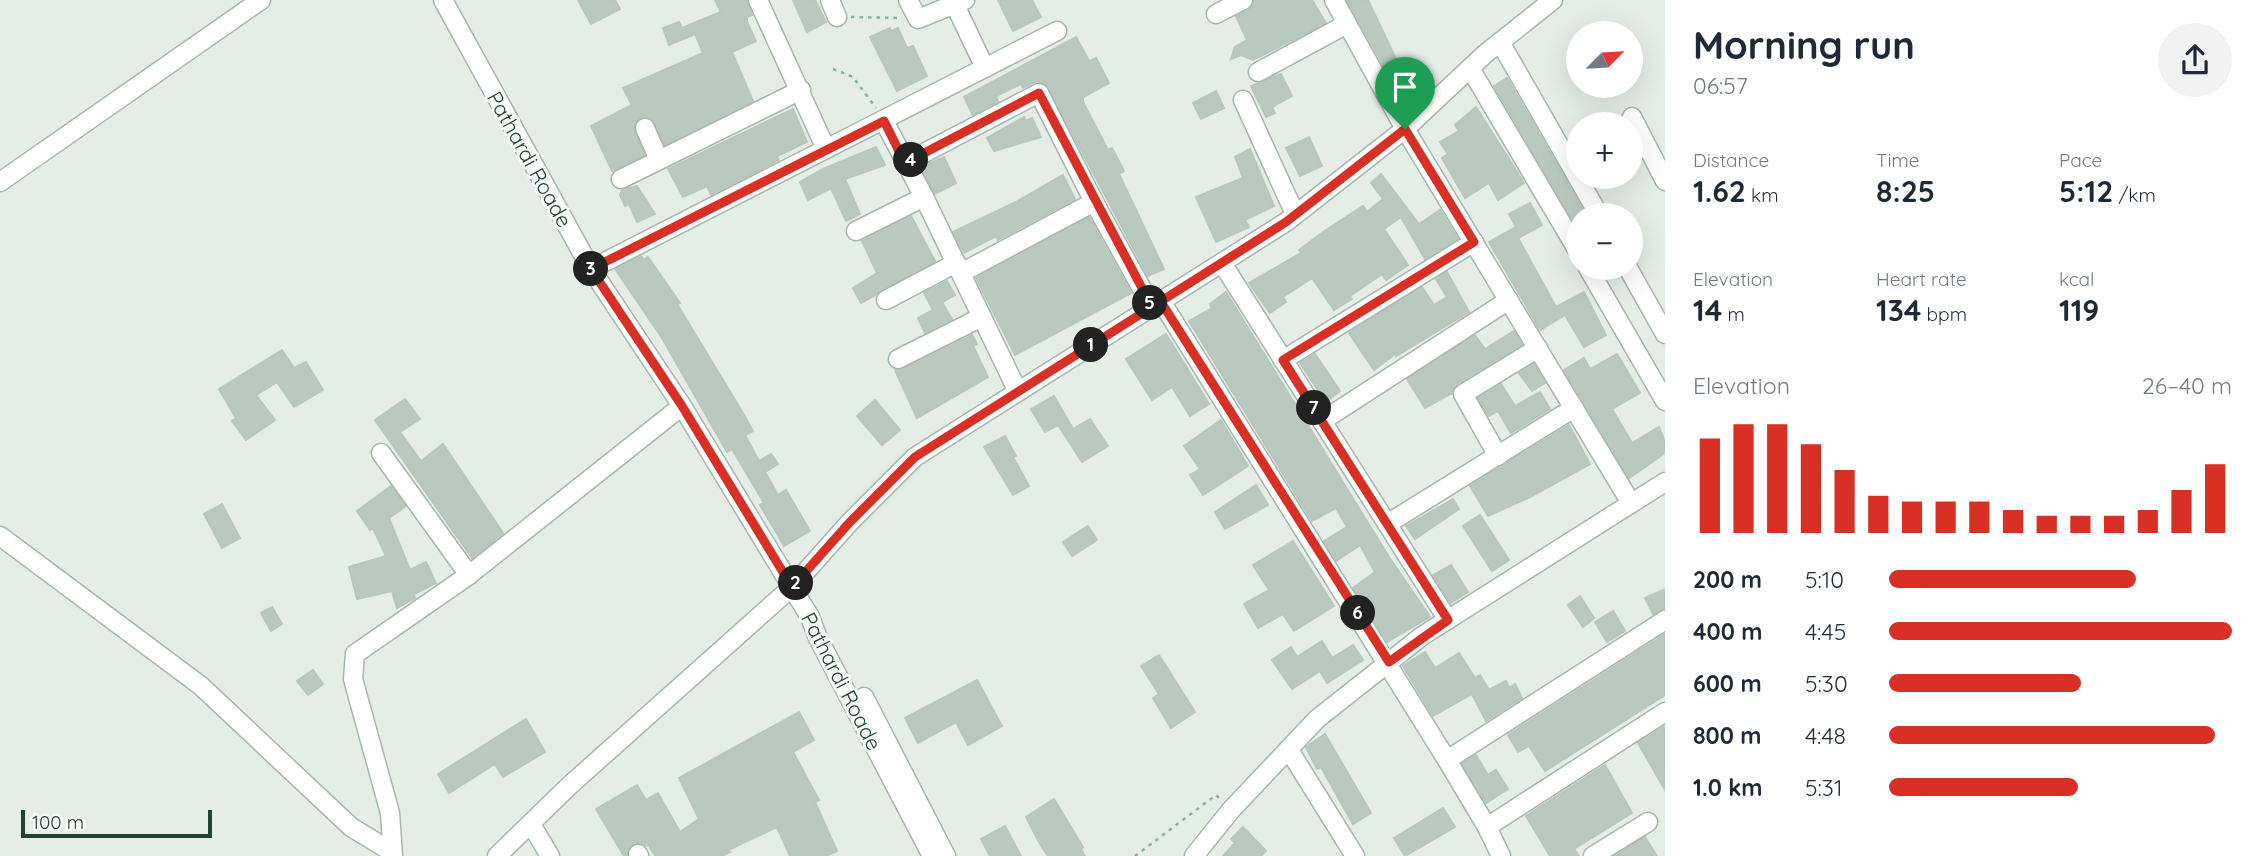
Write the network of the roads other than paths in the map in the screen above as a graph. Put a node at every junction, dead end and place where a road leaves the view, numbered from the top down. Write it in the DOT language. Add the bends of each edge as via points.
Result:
graph roads {
  1 [pos="261,0"];
  2 [pos="758,0"];
  3 [pos="908,0"];
  4 [pos="1243,0"];
  5 [pos="1334,0"];
  6 [pos="1553,0"];
  7 [pos="444,2"];
  8 [pos="960,3"];
  9 [pos="1216,14"];
  10 [pos="1347,24"];
  11 [pos="1057,31"];
  12 [pos="1500,42"];
  13 [pos="985,68"];
  14 [pos="1470,68"];
  15 [pos="1258,72"];
  16 [pos="800,90"];
  17 [pos="1243,100"];
  18 [pos="884,121"];
  19 [pos="645,128"];
  20 [pos="1405,129"];
  21 [pos="1643,138"];
  22 [pos="826,149"];
  23 [pos="659,160"];
  24 [pos="905,163"];
  25 [pos="621,180"];
  26 [pos="1665,181"];
  27 [pos="0,182"];
  28 [pos="924,197"];
  29 [pos="1094,202"];
  30 [pos="1592,203"];
  31 [pos="1296,214"];
  32 [pos="856,231"];
  33 [pos="1566,231"];
  34 [pos="1474,242"];
  35 [pos="1222,262"];
  36 [pos="959,268"];
  37 [pos="591,269"];
  38 [pos="1595,280"];
  39 [pos="1636,280"];
  40 [pos="886,300"];
  41 [pos="1509,300"];
  42 [pos="1156,304"];
  43 [pos="982,317"];
  44 [pos="1665,334"];
  45 [pos="1538,348"];
  46 [pos="898,359"];
  47 [pos="1283,360"];
  48 [pos="1018,391"];
  49 [pos="1665,401"];
  50 [pos="682,406"];
  51 [pos="1574,408"];
  52 [pos="1322,421"];
  53 [pos="381,453"];
  54 [pos="1497,456"];
  55 [pos="1665,482"];
  56 [pos="1632,503"];
  57 [pos="1387,524"];
  58 [pos="0,536"];
  59 [pos="469,575"];
  60 [pos="792,587"];
  61 [pos="810,617"];
  62 [pos="1448,620"];
  63 [pos="1665,620"];
  64 [pos="1389,662"];
  65 [pos="1665,712"];
  66 [pos="1289,750"];
  67 [pos="1447,760"];
  68 [pos="1648,822"];
  69 [pos="531,824"];
  70 [pos="1487,827"];
  71 [pos="1494,853"];
  72 [pos="392,854"];
  73 [pos="497,856"];
  74 [pos="550,856"];
  75 [pos="932,856"];
  76 [pos="946,856"];
  77 [pos="1194,856"];
  78 [pos="1355,856"];
  79 [pos="1594,856"];
  1 -- 27 [label="street"];
  2 -- 16 [label="street"];
  3 -- 8 [label="street" via="918,19"];
  4 -- 9 [label="street"];
  5 -- 10 [label="street"];
  6 -- 12 [label="street"];
  7 -- 37 [label="street, Pathardi Roade"];
  8 -- 13 [label="street"];
  10 -- 15 [label="street"];
  10 -- 20 [label="street"];
  11 -- 13 [label="street"];
  12 -- 14 [label="street"];
  12 -- 30 [label="street"];
  13 -- 18 [label="street"];
  14 -- 20 [label="street"];
  14 -- 33 [label="street"];
  16 -- 22 [label="street"];
  16 -- 23 [label="street"];
  17 -- 31 [label="street"];
  18 -- 22 [label="street"];
  18 -- 24 [label="street"];
  19 -- 23 [label="street"];
  20 -- 31 [label="street"];
  20 -- 34 [label="street"];
  21 -- 26 [label="street"];
  22 -- 37 [label="street"];
  23 -- 25 [label="street"];
  24 -- 28 [label="street"];
  24 -- 29 [label="street" via="1039,93"];
  28 -- 32 [label="street"];
  28 -- 36 [label="street"];
  29 -- 36 [label="street"];
  29 -- 42 [label="street"];
  31 -- 35 [label="street"];
  34 -- 41 [label="street"];
  34 -- 47 [label="street"];
  35 -- 42 [label="street"];
  35 -- 47 [label="street"];
  36 -- 40 [label="street"];
  36 -- 43 [label="street"];
  37 -- 50 [label="street, Pathardi Roade"];
  38 -- 49 [label="street"];
  39 -- 44 [label="street"];
  41 -- 45 [label="street"];
  41 -- 52 [label="street"];
  42 -- 48 [label="street"];
  42 -- 64 [label="street"];
  43 -- 46 [label="street"];
  43 -- 48 [label="street"];
  45 -- 51 [label="street"];
  45 -- 54 [label="street" via="1463,394"];
  47 -- 52 [label="street"];
  48 -- 60 [label="street" via="915,457"];
  50 -- 59 [label="street"];
  50 -- 60 [label="street, Pathardi Roade"];
  51 -- 54 [label="street"];
  51 -- 56 [label="street"];
  52 -- 57 [label="street"];
  53 -- 59 [label="street"];
  54 -- 57 [label="street"];
  55 -- 56 [label="street"];
  56 -- 62 [label="street"];
  57 -- 62 [label="street"];
  58 -- 72 [label="street" via="201,686 351,827"];
  59 -- 72 [label="street" via="355,654 353,679 390,813"];
  60 -- 61 [label="street, Pathardi Roade"];
  60 -- 69 [label="street"];
  61 -- 75 [label="street, Pathardi Roade"];
  61 -- 76 [label="street" via="828,631"];
  62 -- 64 [label="street"];
  63 -- 67 [label="street"];
  64 -- 66 [label="street" via="1317,719"];
  64 -- 67 [label="street"];
  65 -- 70 [label="street"];
  66 -- 77 [label="street"];
  66 -- 78 [label="street"];
  67 -- 70 [label="street"];
  68 -- 79 [label="street"];
  69 -- 73 [label="street"];
  69 -- 74 [label="street"];
  70 -- 71 [label="street"];
}
